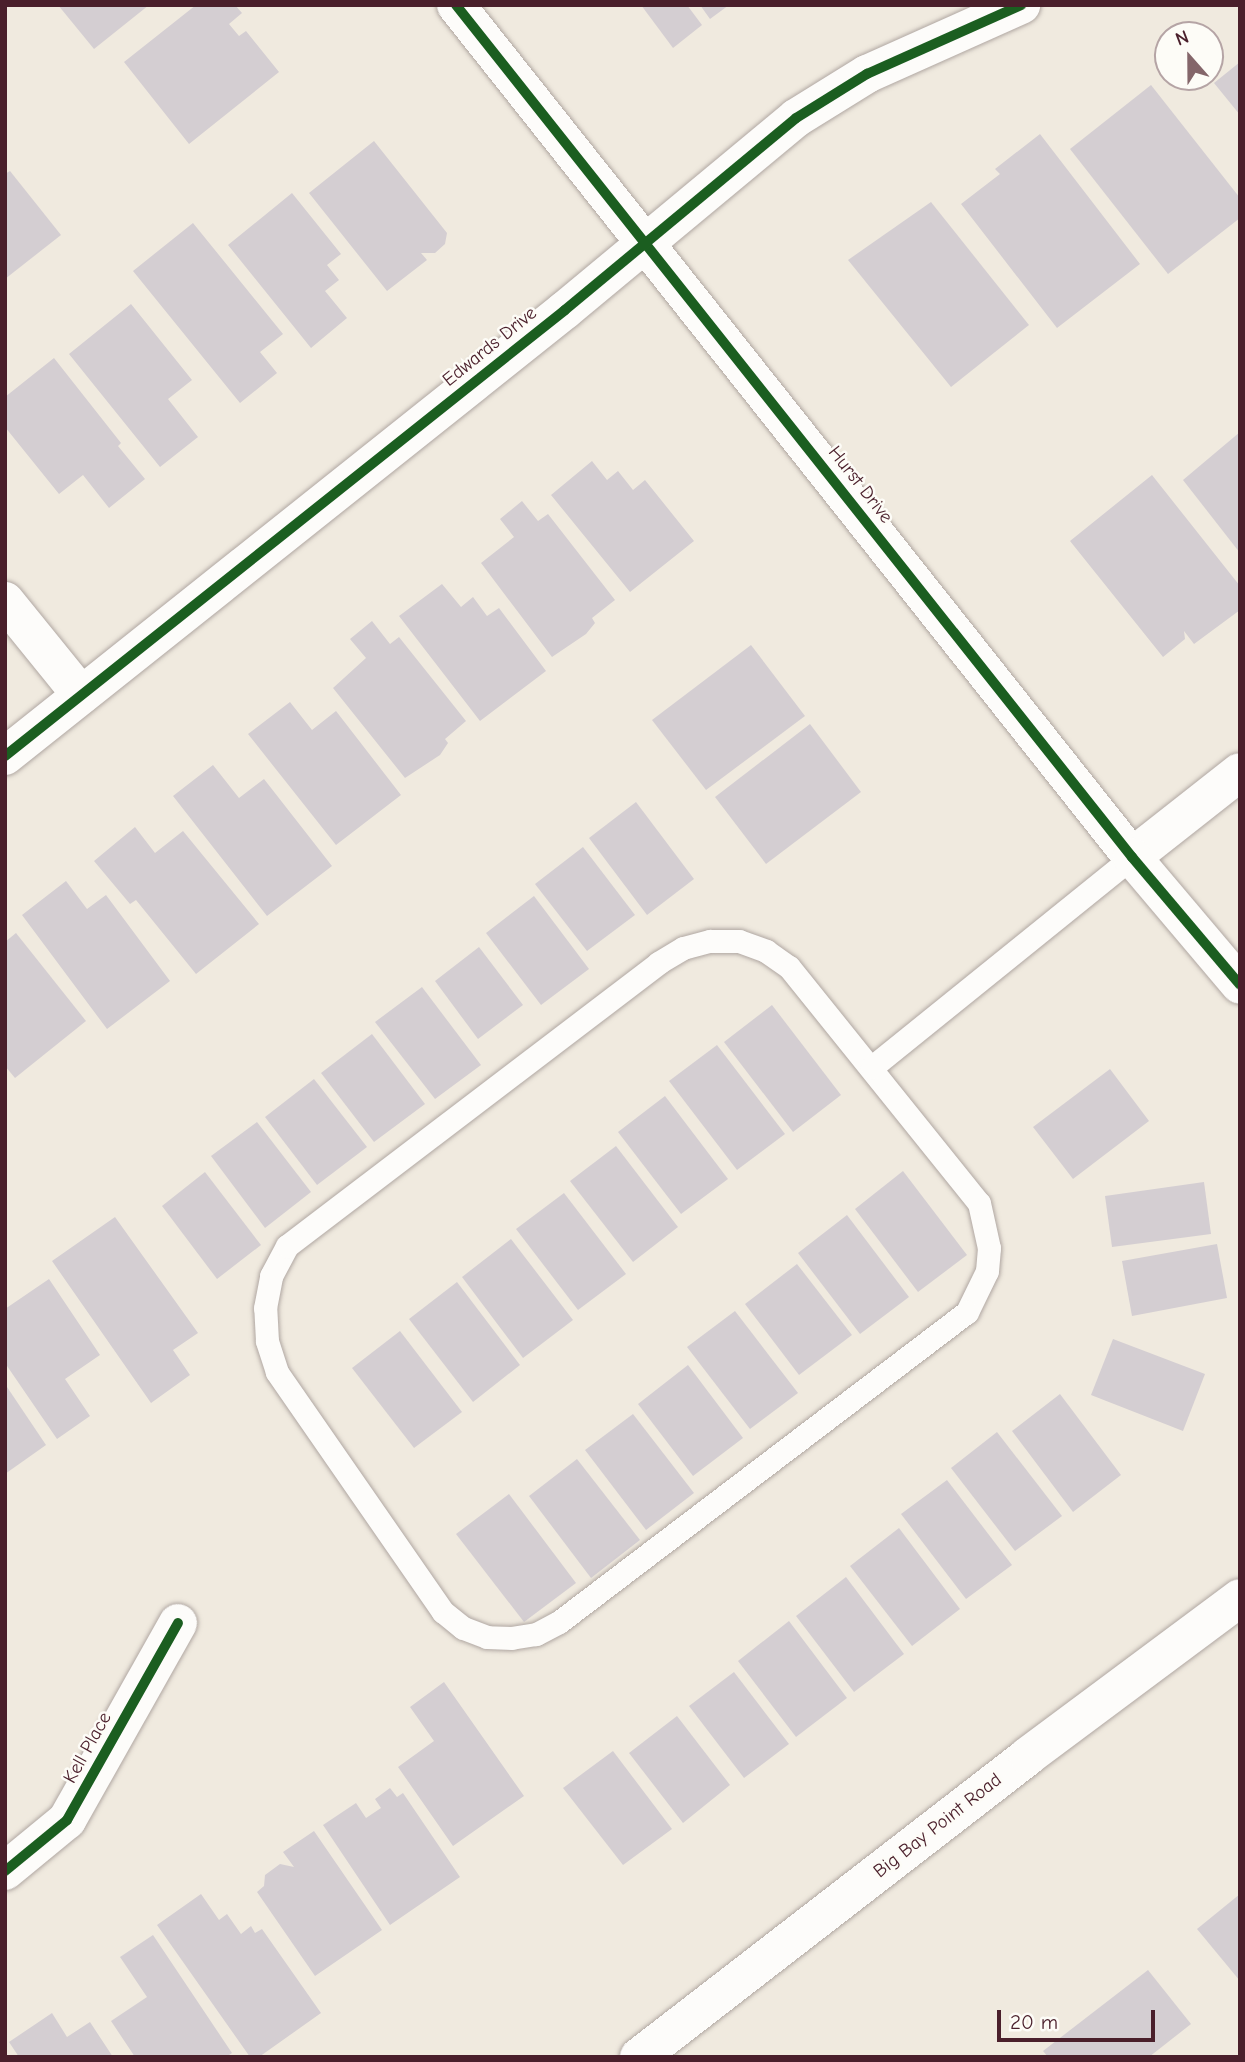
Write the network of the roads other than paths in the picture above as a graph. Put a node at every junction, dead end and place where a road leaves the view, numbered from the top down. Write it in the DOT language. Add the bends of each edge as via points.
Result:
graph roads {
  1 [pos="456,5"];
  2 [pos="1021,5"];
  3 [pos="646,242"];
  4 [pos="5,601"];
  5 [pos="81,695"];
  6 [pos="5,756"];
  7 [pos="1240,772"];
  8 [pos="1132,857"];
  9 [pos="1240,985"];
  10 [pos="872,1067"];
  11 [pos="1240,1598"];
  12 [pos="178,1623"];
  13 [pos="5,1871"];
  14 [pos="639,2057"];
  1 -- 3 [label="street, Hurst Drive"];
  2 -- 3 [label="street, Edwards Drive" via="867,74 796,118"];
  3 -- 5 [label="street, Edwards Drive"];
  3 -- 8 [label="street, Hurst Drive"];
  4 -- 5 [label="street"];
  5 -- 6 [label="street, Edwards Drive"];
  7 -- 8 [label="street"];
  8 -- 9 [label="street, Hurst Drive"];
  8 -- 10 [label="lane"];
  10 -- 10 [label="lane" via="789,967 766,951 739,942 710,941 682,948 287,1245 271,1276 265,1308 267,1341 277,1372 443,1612 463,1628 487,1637 512,1638 536,1634 559,1622 967,1312 986,1271 989,1248 979,1203"];
  11 -- 14 [label="street, Big Bay Point Road"];
  12 -- 13 [label="street, Kell Place" via="67,1820"];
}
